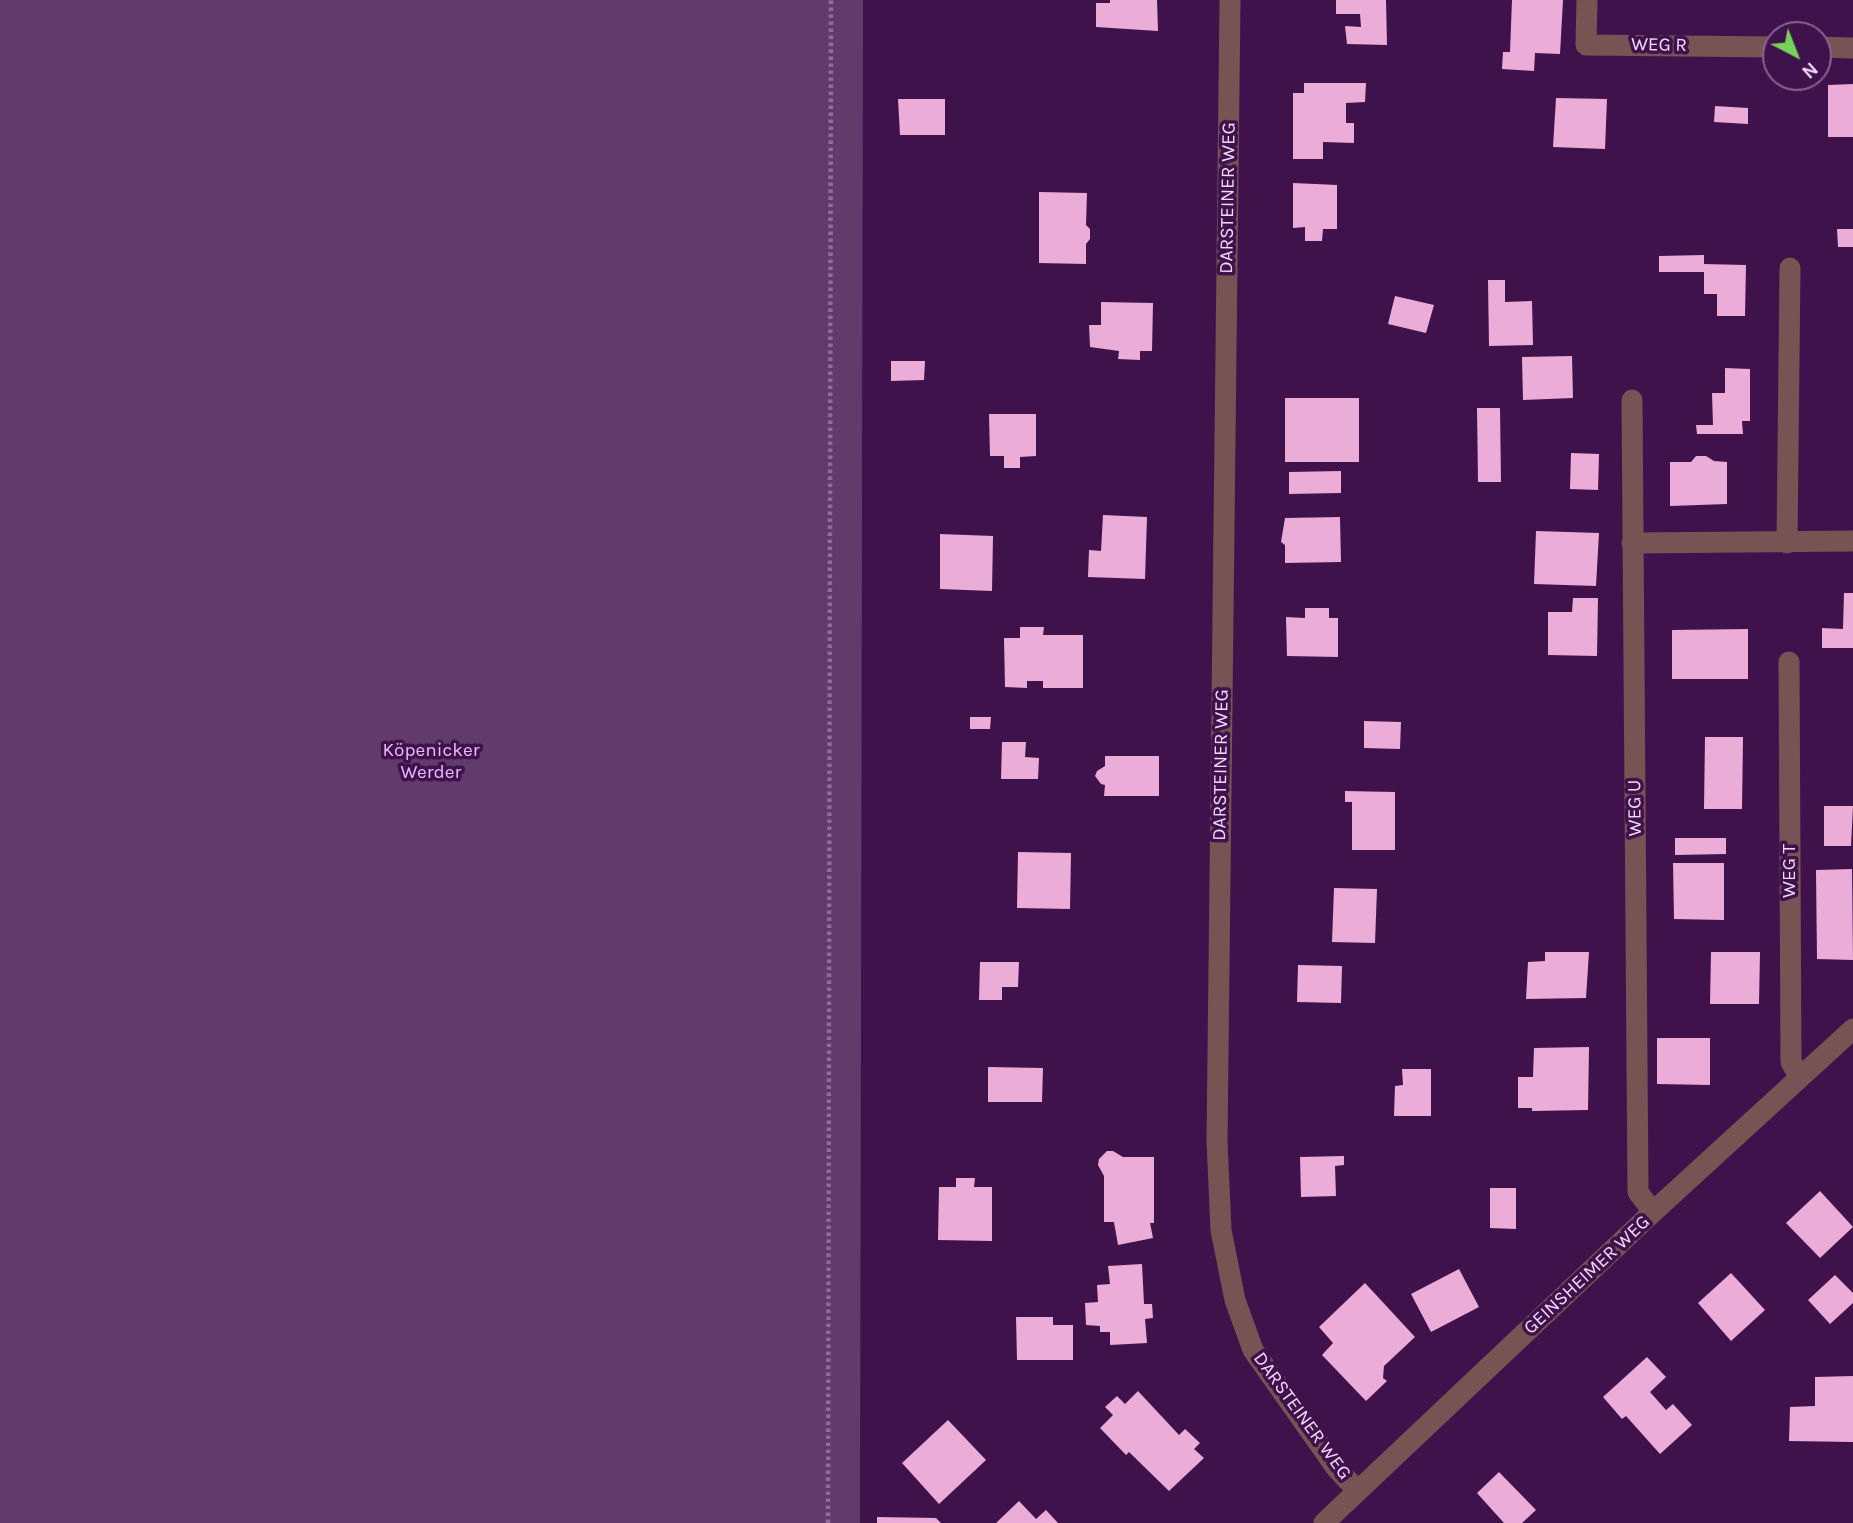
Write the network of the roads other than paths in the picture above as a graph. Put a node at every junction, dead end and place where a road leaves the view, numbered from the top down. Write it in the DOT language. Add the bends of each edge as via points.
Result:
graph roads {
  1 [pos="1230,0"];
  2 [pos="1587,0"];
  3 [pos="1762,47"];
  4 [pos="1832,47"];
  5 [pos="1853,48"];
  6 [pos="1790,268"];
  7 [pos="1632,400"];
  8 [pos="1853,541"];
  9 [pos="1632,543"];
  10 [pos="1787,543"];
  11 [pos="1789,662"];
  12 [pos="1853,1029"];
  13 [pos="1800,1078"];
  14 [pos="1653,1212"];
  15 [pos="1357,1490"];
  16 [pos="1324,1523"];
  1 -- 15 [label="street, DARSTEINER WEG" via="1217,1141 1221,1230 1234,1300 1252,1350"];
  2 -- 3 [label="street, WEG R" via="1586,45"];
  4 -- 5 [label="street"];
  6 -- 10 [label="street"];
  7 -- 9 [label="street, WEG U"];
  8 -- 10 [label="street"];
  9 -- 10 [label="street"];
  9 -- 14 [label="street, WEG U" via="1638,1192"];
  11 -- 13 [label="street, WEG T" via="1791,1062"];
  12 -- 13 [label="street, GEINSHEIMER WEG"];
  13 -- 14 [label="street, GEINSHEIMER WEG"];
  14 -- 15 [label="street, GEINSHEIMER WEG"];
  15 -- 16 [label="street, GEINSHEIMER WEG"];
}
